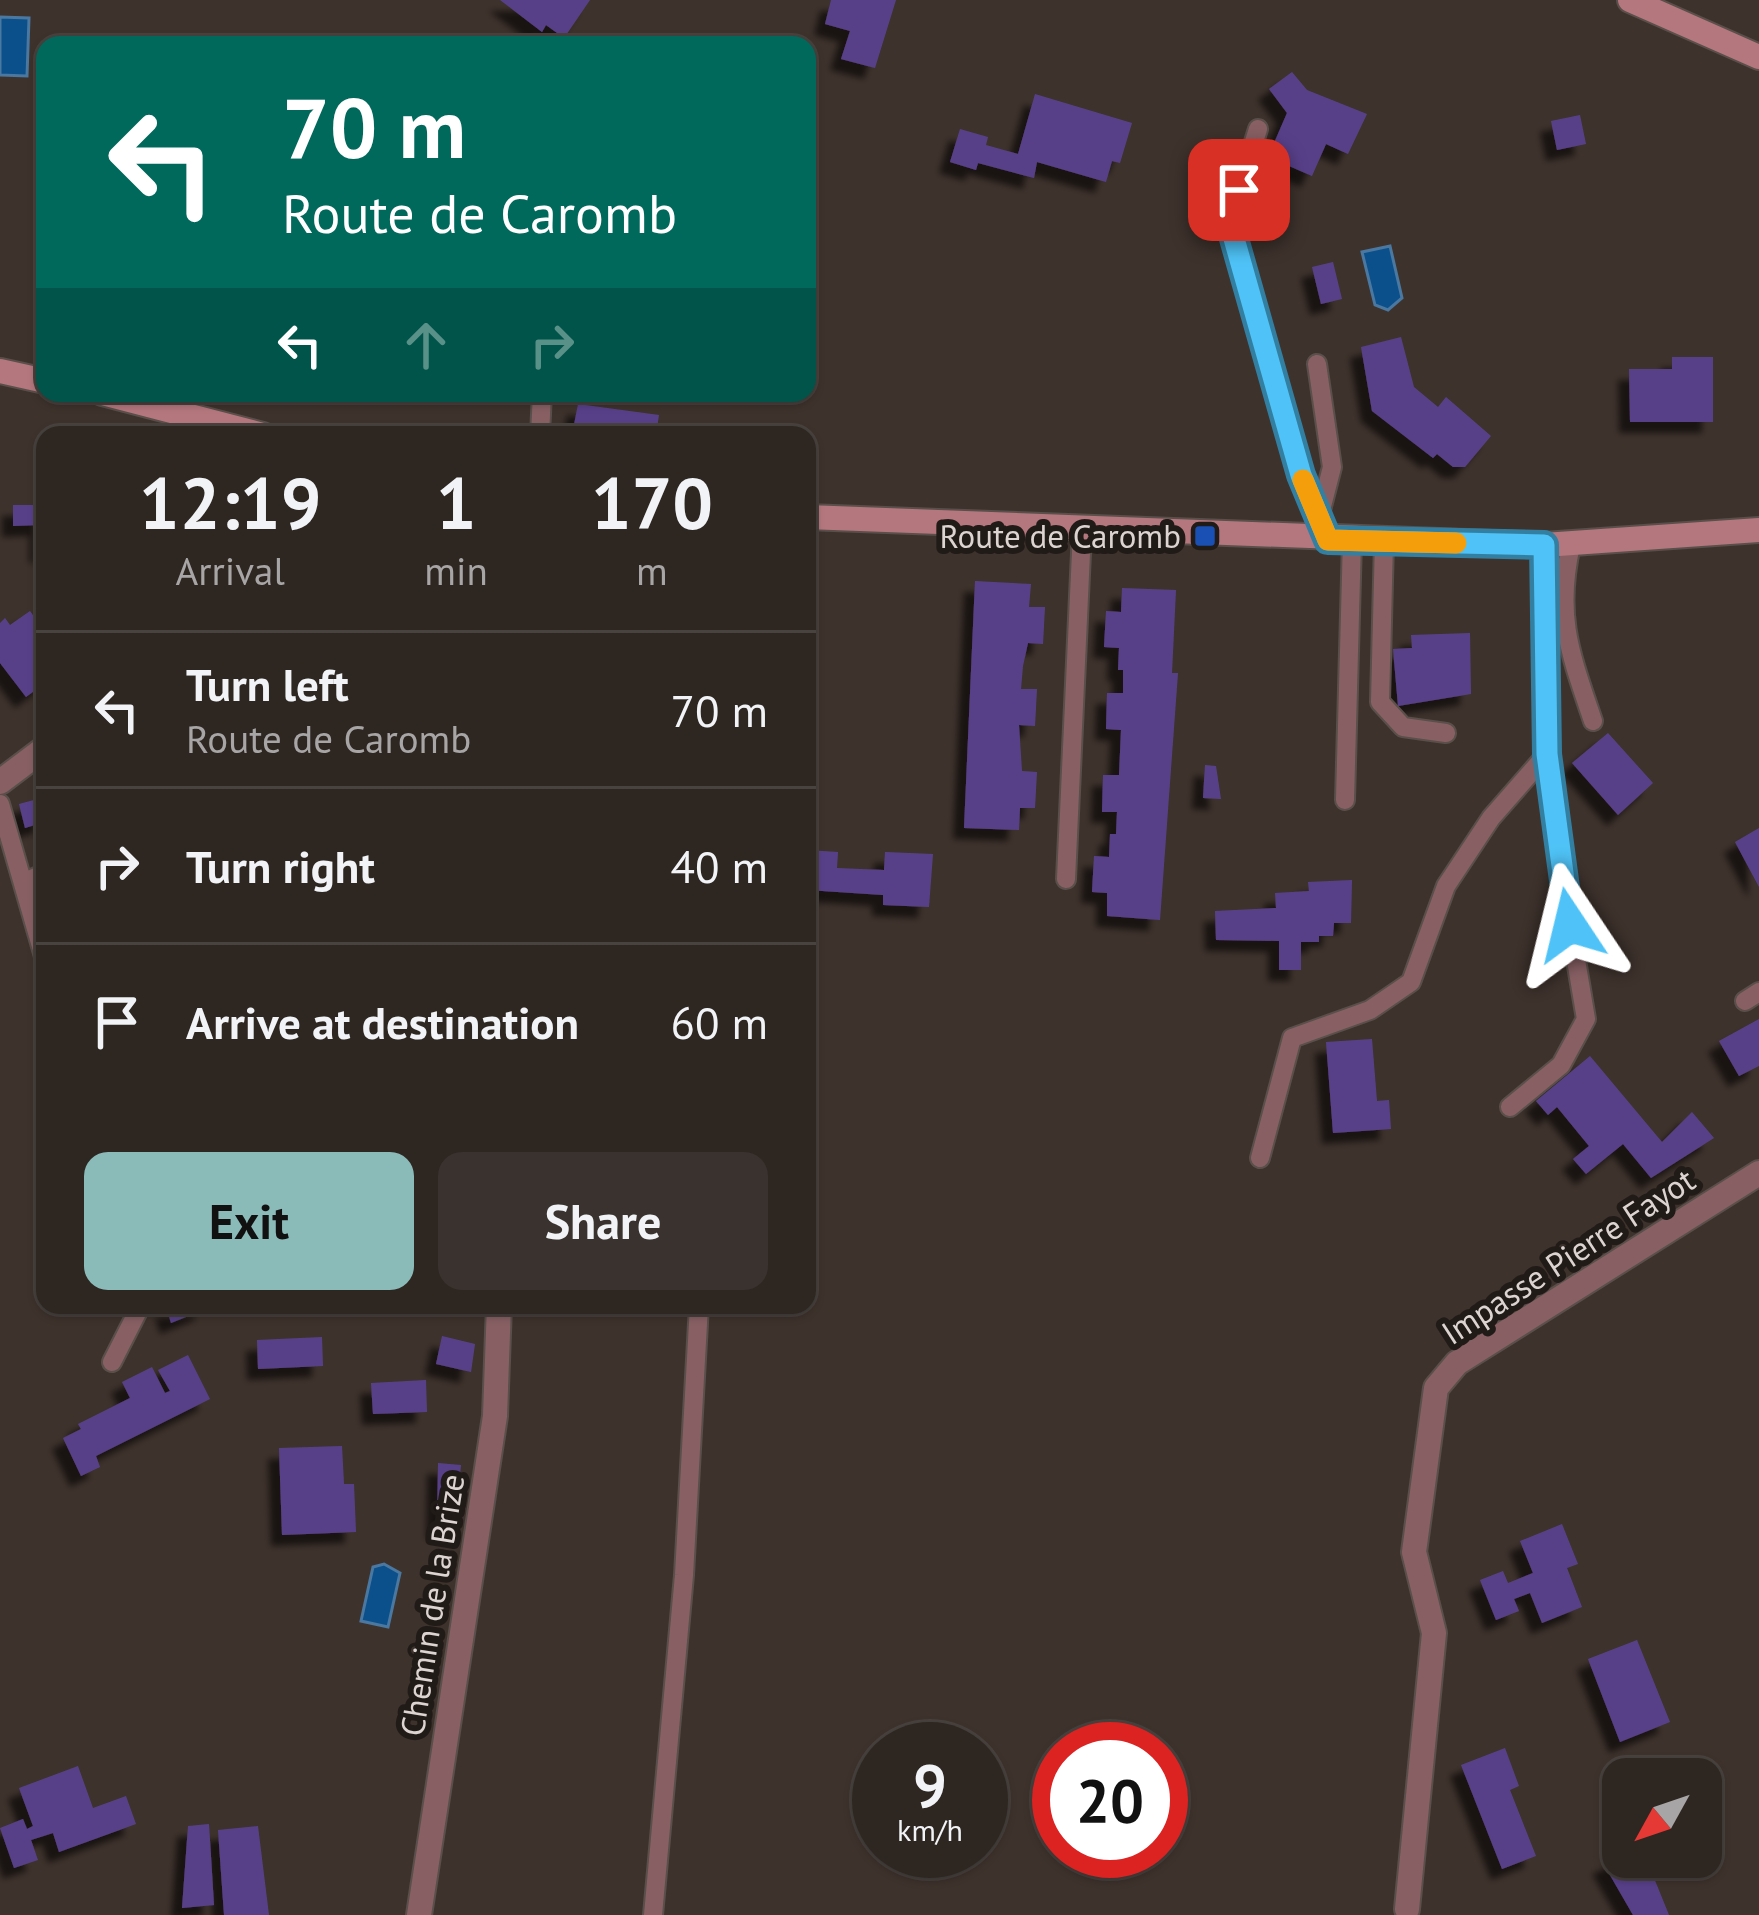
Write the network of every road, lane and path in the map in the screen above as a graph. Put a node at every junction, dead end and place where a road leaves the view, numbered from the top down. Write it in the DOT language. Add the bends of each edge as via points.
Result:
graph roads {
  1 [pos="1630,0"];
  2 [pos="1759,57"];
  3 [pos="1258,129"];
  4 [pos="1317,364"];
  5 [pos="0,371"];
  6 [pos="36,379"];
  7 [pos="136,402"];
  8 [pos="228,426"];
  9 [pos="1759,514"];
  10 [pos="816,517"];
  11 [pos="1759,530"];
  12 [pos="1082,531"];
  13 [pos="1333,533"];
  14 [pos="1678,535"];
  15 [pos="1384,541"];
  16 [pos="1571,544"];
  17 [pos="1544,545"];
  18 [pos="1593,721"];
  19 [pos="1446,733"];
  20 [pos="1547,754"];
  21 [pos="36,755"];
  22 [pos="0,782"];
  23 [pos="1346,800"];
  24 [pos="0,804"];
  25 [pos="36,878"];
  26 [pos="1066,879"];
  27 [pos="23,884"];
  28 [pos="36,929"];
  29 [pos="1510,1107"];
  30 [pos="1261,1158"];
  31 [pos="1759,1173"];
  32 [pos="136,1314"];
  33 [pos="499,1314"];
  34 [pos="698,1314"];
  35 [pos="112,1362"];
  36 [pos="1407,1909"];
  37 [pos="419,1915"];
  38 [pos="653,1915"];
  1 -- 2 [label="main road"];
  3 -- 13 [label="lane" via="1229,221 1301,475"];
  4 -- 13 [label="lane"];
  5 -- 6 [label="main road"];
  7 -- 8 [label="main road"];
  9 -- 14 [label="main road"];
  10 -- 12 [label="main road"];
  11 -- 14 [label="main road"];
  12 -- 13 [label="main road"];
  12 -- 26 [label="lane"];
  13 -- 15 [label="main road"];
  13 -- 23 [label="lane"];
  14 -- 16 [label="main road"];
  15 -- 17 [label="main road"];
  15 -- 19 [label="lane" via="1381,702 1403,727"];
  16 -- 17 [label="main road"];
  16 -- 18 [label="lane" via="1561,591 1564,633"];
  17 -- 20 [label="lane"];
  20 -- 29 [label="lane" via="1586,1019 1561,1064"];
  20 -- 30 [label="lane" via="1446,886 1411,982 1370,1010 1292,1038"];
  21 -- 22 [label="street"];
  24 -- 27 [label="lane"];
  25 -- 27 [label="lane"];
  27 -- 28 [label="lane"];
  31 -- 36 [label="street, Impasse Pierre Fayot" via="1457,1363 1436,1388 1414,1552 1434,1633"];
  32 -- 35 [label="lane"];
  33 -- 37 [label="street, Chemin de la Brize" via="496,1416"];
  34 -- 38 [label="lane"];
}
